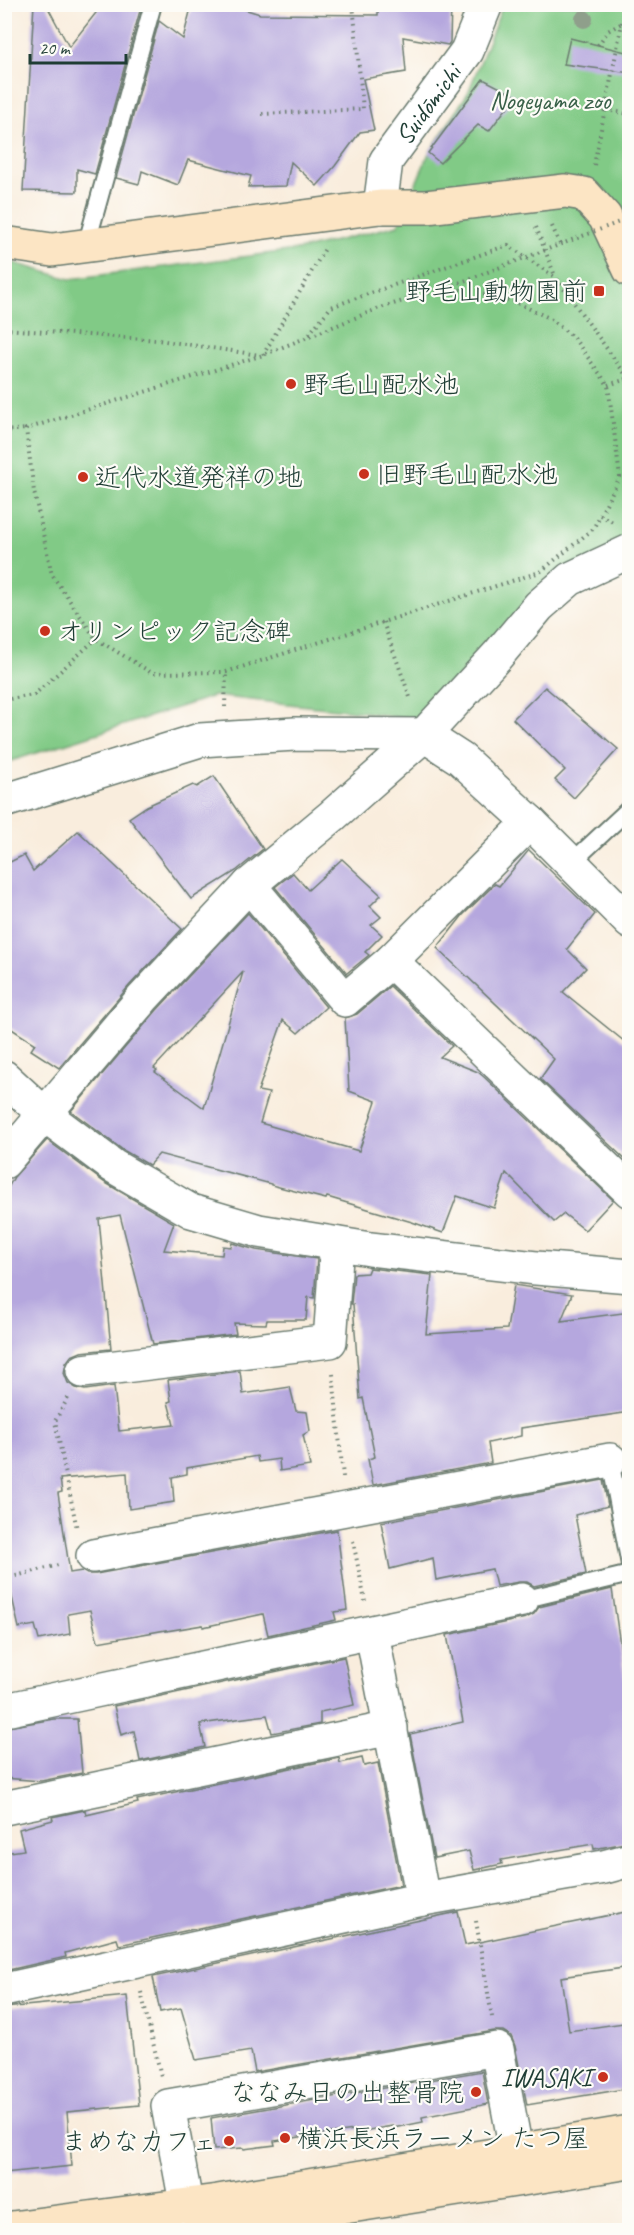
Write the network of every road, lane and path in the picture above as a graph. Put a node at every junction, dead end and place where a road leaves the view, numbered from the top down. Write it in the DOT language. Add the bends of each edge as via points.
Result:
graph roads {
  1 [pos="153,4"];
  2 [pos="353,4"];
  3 [pos="486,4"];
  4 [pos="630,8"];
  5 [pos="622,23"];
  6 [pos="630,29"];
  7 [pos="598,45"];
  8 [pos="606,110"];
  9 [pos="262,114"];
  10 [pos="630,114"];
  11 [pos="630,160"];
  12 [pos="593,172"];
  13 [pos="630,185"];
  14 [pos="380,207"];
  15 [pos="346,213"];
  16 [pos="630,218"];
  17 [pos="550,222"];
  18 [pos="543,223"];
  19 [pos="4,243"];
  20 [pos="560,244"];
  21 [pos="86,246"];
  22 [pos="630,270"];
  23 [pos="556,278"];
  24 [pos="448,287"];
  25 [pos="4,329"];
  26 [pos="309,335"];
  27 [pos="263,355"];
  28 [pos="629,378"];
  29 [pos="608,385"];
  30 [pos="26,429"];
  31 [pos="4,431"];
  32 [pos="630,551"];
  33 [pos="383,622"];
  34 [pos="96,639"];
  35 [pos="4,699"];
  36 [pos="424,735"];
  37 [pos="4,801"];
  38 [pos="630,808"];
  39 [pos="530,822"];
  40 [pos="571,863"];
  41 [pos="249,885"];
  42 [pos="630,922"];
  43 [pos="391,961"];
  44 [pos="4,1077"];
  45 [pos="45,1114"];
  46 [pos="4,1162"];
  47 [pos="630,1191"];
  48 [pos="337,1244"];
  49 [pos="630,1276"];
  50 [pos="83,1371"];
  51 [pos="610,1460"];
  52 [pos="625,1516"];
  53 [pos="86,1558"];
  54 [pos="630,1565"];
  55 [pos="630,1575"];
  56 [pos="4,1579"];
  57 [pos="522,1600"];
  58 [pos="372,1633"];
  59 [pos="7,1704"];
  60 [pos="391,1728"];
  61 [pos="4,1808"];
  62 [pos="630,1860"];
  63 [pos="471,1890"];
  64 [pos="423,1899"];
  65 [pos="133,1963"];
  66 [pos="4,1990"];
  67 [pos="497,2049"];
  68 [pos="168,2106"];
  69 [pos="630,2132"];
  70 [pos="516,2150"];
  71 [pos="630,2162"];
  72 [pos="192,2222"];
  73 [pos="4,2229"];
  1 -- 21 [label="lane"];
  2 -- 9 [label="path" via="363,109"];
  3 -- 14 [label="street, Suidōmichi" via="467,51 386,161"];
  4 -- 5 [label="path"];
  5 -- 6 [label="path"];
  5 -- 7 [label="path" via="608,31"];
  5 -- 8 [label="path"];
  8 -- 10 [label="path"];
  8 -- 12 [label="path"];
  11 -- 13 [label="path"];
  14 -- 15 [label="main road"];
  14 -- 22 [label="main road" via="426,207 565,191 584,194 605,217"];
  15 -- 21 [label="main road"];
  15 -- 27 [label="path"];
  16 -- 20 [label="path, bridge"];
  17 -- 20 [label="path"];
  18 -- 23 [label="path" via="535,225"];
  19 -- 21 [label="main road" via="52,250"];
  20 -- 24 [label="path, bridge"];
  23 -- 26 [label="path" via="508,245 331,307"];
  23 -- 28 [label="path"];
  24 -- 26 [label="path"];
  24 -- 29 [label="path" via="513,302 549,318 573,338"];
  25 -- 27 [label="path" via="158,340"];
  26 -- 27 [label="path"];
  27 -- 30 [label="path"];
  28 -- 29 [label="path"];
  29 -- 33 [label="path" via="620,477 593,529 540,572"];
  30 -- 31 [label="path"];
  30 -- 34 [label="path" via="34,492 52,575"];
  32 -- 36 [label="street" via="570,579 539,606"];
  33 -- 34 [label="path" via="226,672 152,673"];
  33 -- 36 [label="path"];
  34 -- 35 [label="path" via="34,695"];
  36 -- 37 [label="street" via="295,734 200,740"];
  36 -- 39 [label="street" via="462,759"];
  36 -- 41 [label="street"];
  38 -- 40 [label="lane"];
  39 -- 40 [label="street"];
  39 -- 43 [label="street"];
  40 -- 42 [label="street"];
  41 -- 43 [label="street" via="345,1000"];
  41 -- 45 [label="street" via="143,998"];
  43 -- 47 [label="street"];
  44 -- 45 [label="street"];
  45 -- 46 [label="street"];
  45 -- 48 [label="street" via="113,1166 191,1211 259,1231"];
  48 -- 49 [label="street"];
  48 -- 50 [label="street" via="330,1341"];
  50 -- 53 [label="path" via="55,1421"];
  51 -- 52 [label="lane"];
  51 -- 53 [label="street"];
  52 -- 54 [label="lane"];
  53 -- 56 [label="path"];
  55 -- 57 [label="lane"];
  57 -- 58 [label="street"];
  58 -- 59 [label="street"];
  58 -- 60 [label="street"];
  60 -- 61 [label="street"];
  60 -- 64 [label="street"];
  62 -- 63 [label="street"];
  63 -- 64 [label="street"];
  63 -- 67 [label="path"];
  64 -- 65 [label="street"];
  65 -- 66 [label="street"];
  65 -- 68 [label="path"];
  67 -- 68 [label="street"];
  67 -- 70 [label="street"];
  68 -- 72 [label="street"];
  69 -- 70 [label="main road"];
  70 -- 72 [label="main road"];
  71 -- 72 [label="main road"];
  72 -- 73 [label="main road"];
}
